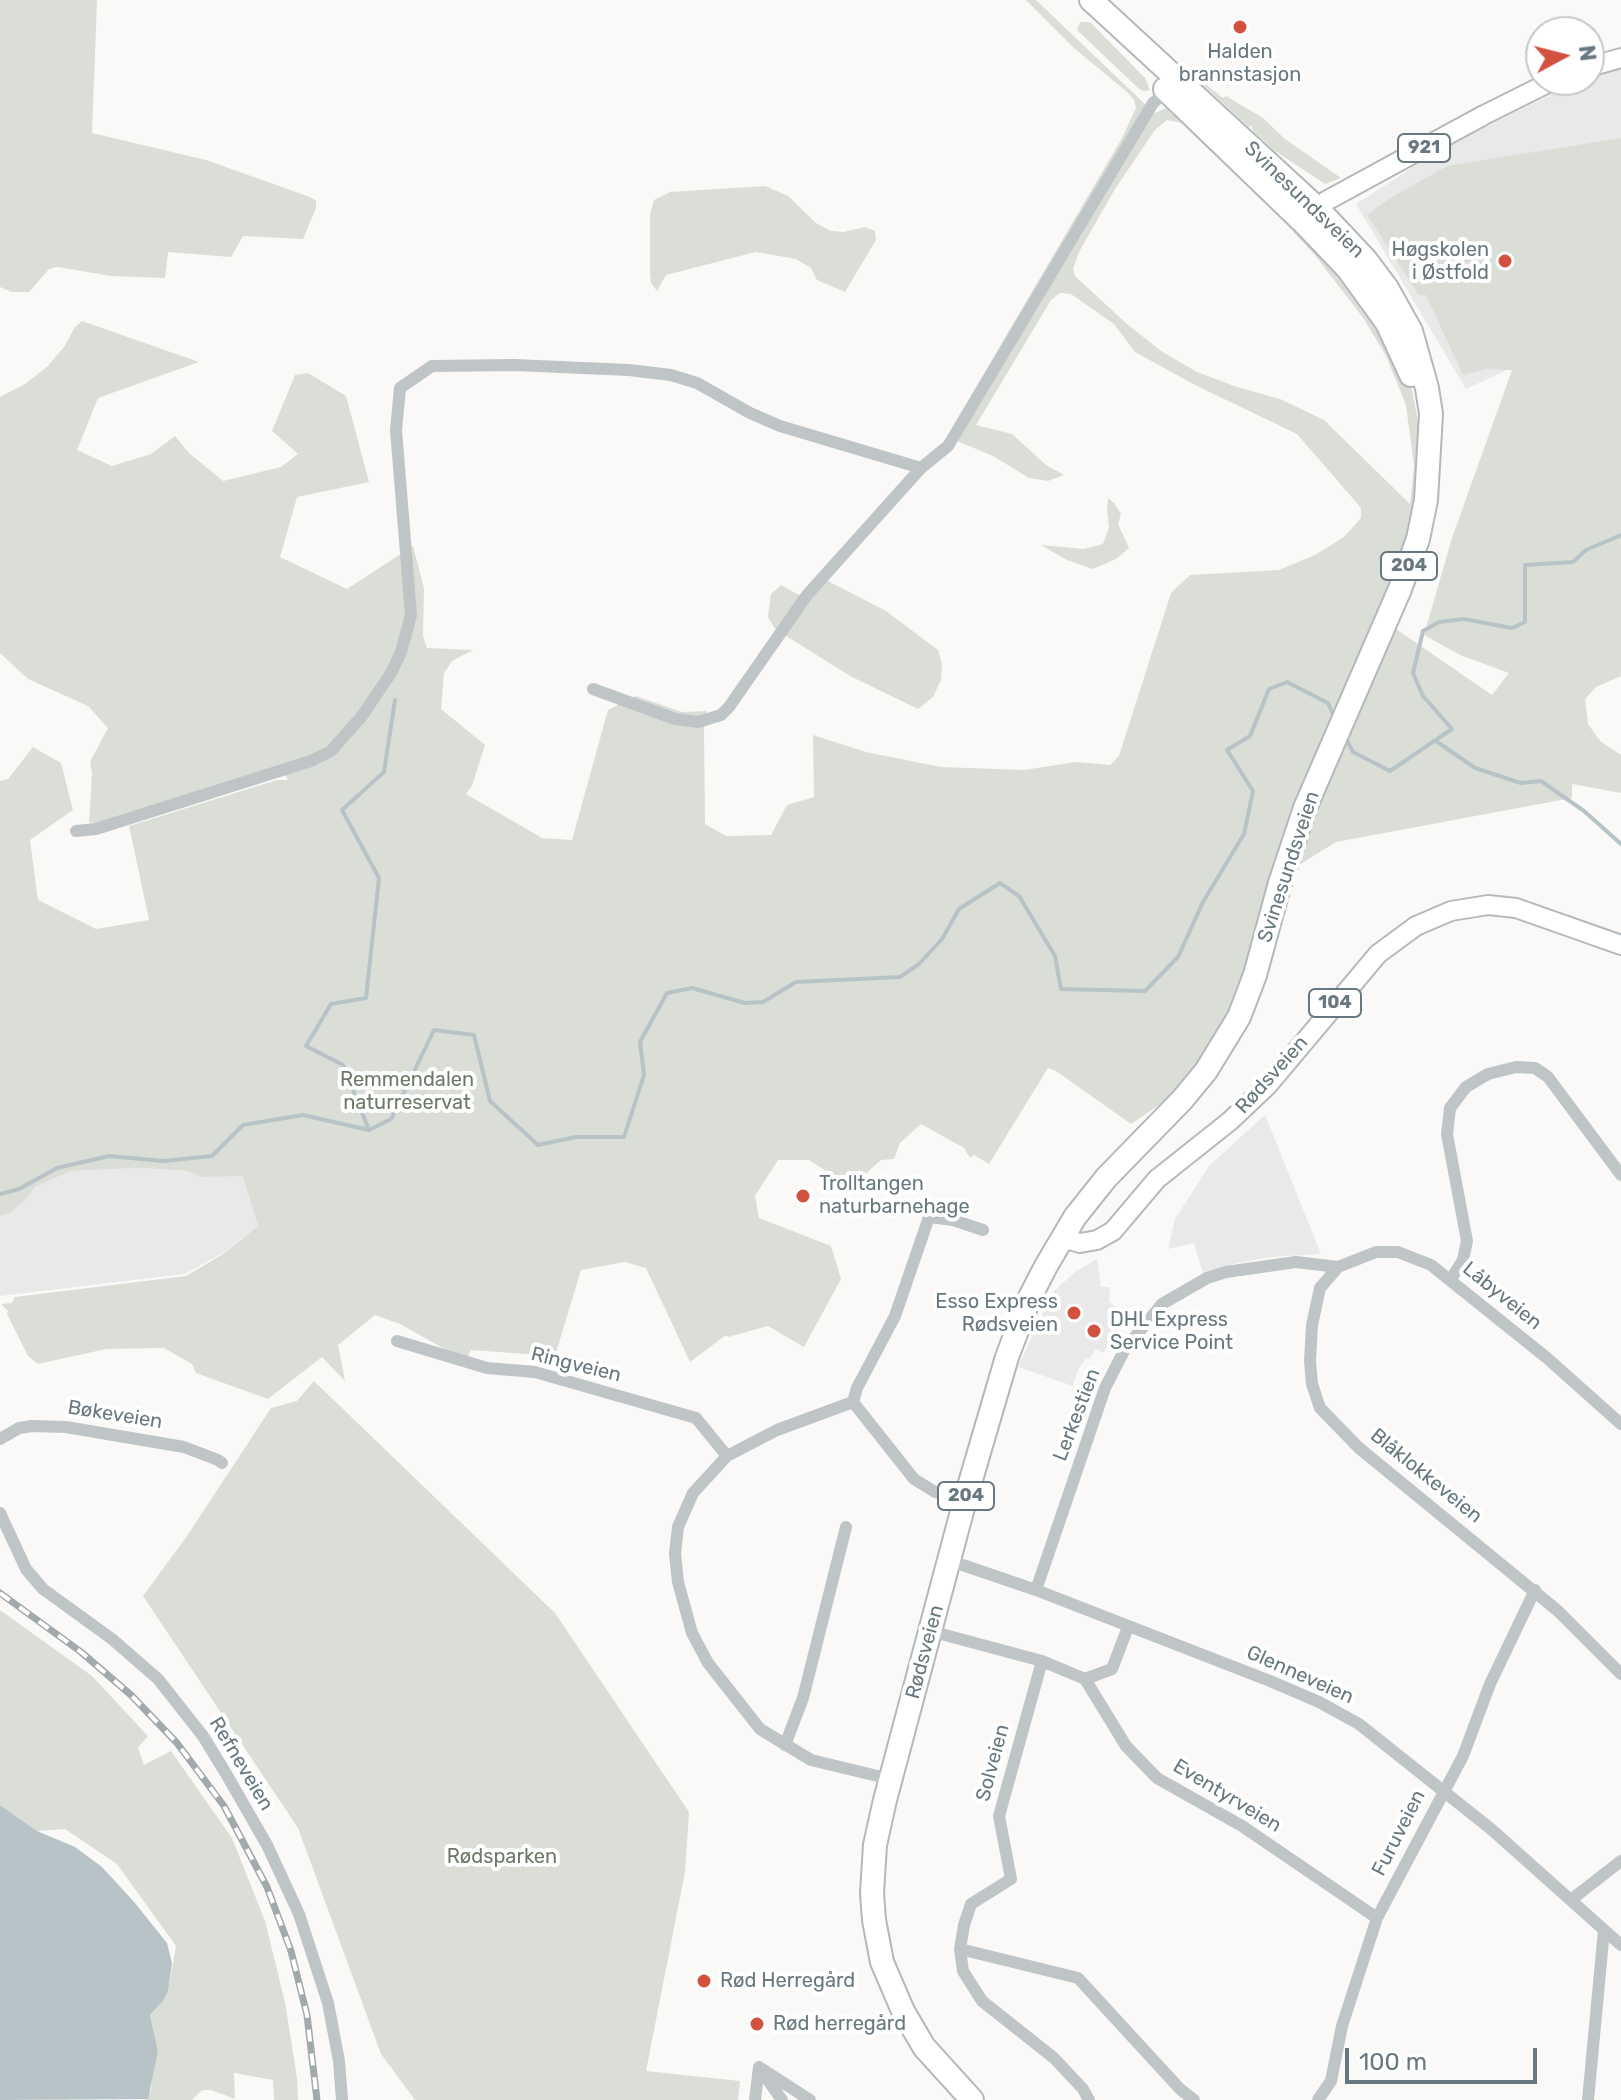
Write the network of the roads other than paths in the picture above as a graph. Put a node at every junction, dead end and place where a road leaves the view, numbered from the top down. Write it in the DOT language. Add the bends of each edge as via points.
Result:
graph roads {
  1 [pos="1076,0"];
  2 [pos="1091,0"];
  3 [pos="1167,91"];
  4 [pos="1525,94"];
  5 [pos="1309,214"];
  6 [pos="921,468"];
  7 [pos="593,689"];
  8 [pos="76,831"];
  9 [pos="1621,945"];
  10 [pos="1621,1175"];
  11 [pos="1075,1217"];
  12 [pos="983,1230"];
  13 [pos="1105,1235"];
  14 [pos="1062,1238"];
  15 [pos="1338,1267"];
  16 [pos="1451,1279"];
  17 [pos="397,1341"];
  18 [pos="853,1402"];
  19 [pos="1621,1424"];
  20 [pos="0,1439"];
  21 [pos="727,1456"];
  22 [pos="222,1463"];
  23 [pos="965,1500"];
  24 [pos="0,1513"];
  25 [pos="846,1527"];
  26 [pos="948,1560"];
  27 [pos="1036,1590"];
  28 [pos="1535,1590"];
  29 [pos="1128,1627"];
  30 [pos="930,1631"];
  31 [pos="1042,1661"];
  32 [pos="1621,1674"];
  33 [pos="1085,1679"];
  34 [pos="785,1745"];
  35 [pos="890,1779"];
  36 [pos="1443,1790"];
  37 [pos="1621,1861"];
  38 [pos="1572,1899"];
  39 [pos="1377,1918"];
  40 [pos="1604,1930"];
  41 [pos="1621,1945"];
  42 [pos="960,1949"];
  43 [pos="759,2067"];
  44 [pos="342,2100"];
  45 [pos="755,2100"];
  46 [pos="782,2100"];
  47 [pos="810,2100"];
  48 [pos="972,2100"];
  49 [pos="1089,2100"];
  50 [pos="1194,2100"];
  51 [pos="1318,2100"];
  52 [pos="1588,2100"];
  1 -- 3 [label="highway, Svinesundsveien / 204"];
  2 -- 5 [label="highway, Svinesundsveien / 204"];
  3 -- 5 [label="highway, Svinesundsveien / 204"];
  3 -- 6 [label="street" via="1153,103 965,420 948,446"];
  4 -- 5 [label="main road, 921"];
  5 -- 11 [label="highway, Svinesundsveien / 204" via="1387,323 1412,376 1429,450 1418,539 1290,852 1255,975 1228,1038 1182,1100"];
  6 -- 7 [label="street" via="807,595 721,715 698,722 675,719"];
  6 -- 8 [label="street" via="780,426 671,375 432,366 400,388 396,430 411,615 391,673 362,716 331,751 311,761"];
  9 -- 13 [label="main road, Rødsveien / 104" via="1516,908 1488,905 1451,911 1416,926 1378,954 1268,1085 1157,1179"];
  10 -- 16 [label="street" via="1548,1077 1535,1068 1488,1074 1466,1087 1450,1108 1447,1134 1467,1241"];
  11 -- 13 [label="main road"];
  11 -- 14 [label="highway, Svinesundsveien / 204"];
  12 -- 18 [label="street" via="929,1217 895,1316"];
  13 -- 14 [label="main road" via="1080,1243"];
  14 -- 23 [label="highway, Rødsveien / 204" via="1029,1299 1007,1357"];
  15 -- 16 [label="street, Låbyveien" via="1387,1251 1431,1265"];
  15 -- 27 [label="street, Lerkestien" via="1296,1262 1226,1272 1162,1304 1125,1349 1105,1388"];
  15 -- 28 [label="street, Blåklokkeveien" via="1320,1288 1312,1325 1312,1384 1320,1408 1359,1448"];
  16 -- 19 [label="street, Låbyveien"];
  17 -- 21 [label="street, Ringveien" via="487,1368 535,1372 696,1418"];
  18 -- 21 [label="street" via="777,1430"];
  18 -- 23 [label="street" via="914,1479 935,1492"];
  20 -- 22 [label="street, Bøkeveien" via="19,1428 59,1426 184,1447"];
  21 -- 34 [label="street" via="693,1493 678,1527 678,1582 692,1633 708,1663 760,1729"];
  23 -- 26 [label="highway, Rødsveien / 204"];
  24 -- 44 [label="street, Refneveien" via="26,1569 43,1589 158,1679 225,1772 299,1914 328,2003"];
  25 -- 34 [label="street" via="803,1698"];
  26 -- 27 [label="street, Glenneveien"];
  26 -- 30 [label="highway, Rødsveien / 204"];
  27 -- 29 [label="street, Glenneveien"];
  28 -- 32 [label="street, Blåklokkeveien"];
  28 -- 36 [label="street, Furuveien"];
  29 -- 33 [label="street" via="1112,1669"];
  29 -- 36 [label="street, Glenneveien" via="1319,1702 1359,1724"];
  30 -- 31 [label="street"];
  30 -- 35 [label="highway, Rødsveien / 204"];
  31 -- 33 [label="street"];
  31 -- 42 [label="street, Solveien" via="999,1816 1011,1879 971,1904"];
  33 -- 39 [label="street, Eventyrveien" via="1126,1746 1157,1778 1242,1826"];
  34 -- 35 [label="street" via="811,1760"];
  35 -- 48 [label="highway, Rødsveien / 204" via="872,1869 882,1962 924,2047"];
  36 -- 38 [label="street, Glenneveien"];
  36 -- 39 [label="street, Furuveien"];
  37 -- 38 [label="street"];
  38 -- 40 [label="street, Glenneveien"];
  39 -- 51 [label="street, Furuveien" via="1342,2026 1331,2081"];
  40 -- 41 [label="street, Glenneveien"];
  40 -- 52 [label="street"];
  42 -- 49 [label="street" via="963,1971 982,2001 1054,2058"];
  42 -- 50 [label="street" via="1078,1978"];
  43 -- 45 [label="street"];
  43 -- 46 [label="street"];
  43 -- 47 [label="street"];
}
